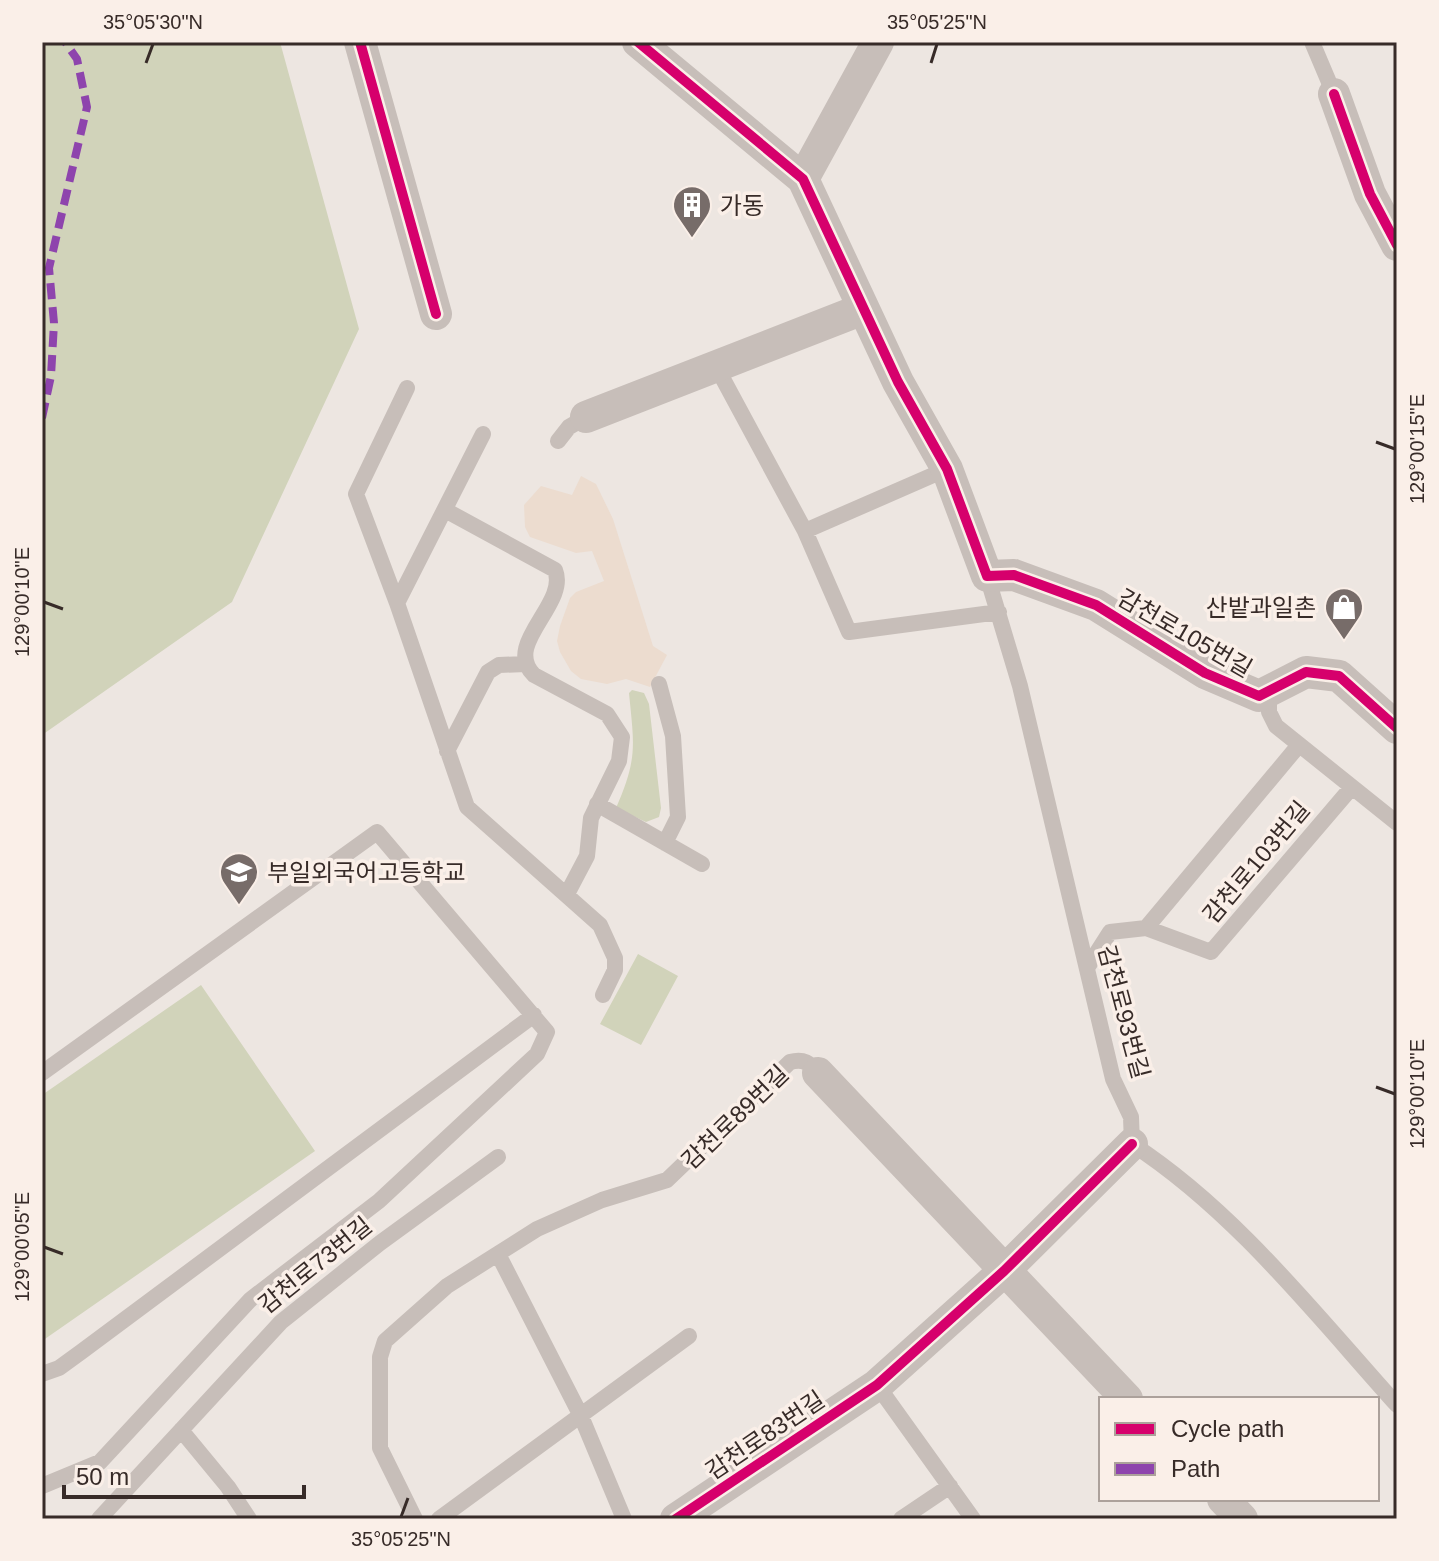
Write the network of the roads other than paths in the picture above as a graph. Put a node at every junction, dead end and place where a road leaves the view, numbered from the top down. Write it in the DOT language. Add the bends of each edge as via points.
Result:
graph roads {
  1 [pos="360,42"];
  2 [pos="638,42"];
  3 [pos="878,42"];
  4 [pos="1312,42"];
  5 [pos="1334,94"];
  6 [pos="803,179"];
  7 [pos="1397,245"];
  8 [pos="863,309"];
  9 [pos="436,314"];
  10 [pos="716,366"];
  11 [pos="407,388"];
  12 [pos="586,417"];
  13 [pos="483,434"];
  14 [pos="558,441"];
  15 [pos="947,469"];
  16 [pos="445,510"];
  17 [pos="805,531"];
  18 [pos="987,576"];
  19 [pos="397,603"];
  20 [pos="999,612"];
  21 [pos="526,664"];
  22 [pos="659,684"];
  23 [pos="1269,691"];
  24 [pos="1397,728"];
  25 [pos="1299,745"];
  26 [pos="447,751"];
  27 [pos="1352,787"];
  28 [pos="597,804"];
  29 [pos="1397,823"];
  30 [pos="665,843"];
  31 [pos="702,864"];
  32 [pos="567,894"];
  33 [pos="1146,928"];
  34 [pos="1087,968"];
  35 [pos="603,995"];
  36 [pos="534,1015"];
  37 [pos="42,1073"];
  38 [pos="818,1073"];
  39 [pos="1132,1144"];
  40 [pos="498,1157"];
  41 [pos="498,1254"];
  42 [pos="1004,1271"];
  43 [pos="689,1336"];
  44 [pos="42,1374"];
  45 [pos="877,1385"];
  46 [pos="1125,1397"];
  47 [pos="1397,1405"];
  48 [pos="581,1416"];
  49 [pos="181,1430"];
  50 [pos="42,1486"];
  51 [pos="950,1486"];
  52 [pos="1225,1501"];
  53 [pos="99,1519"];
  54 [pos="249,1519"];
  55 [pos="415,1519"];
  56 [pos="439,1519"];
  57 [pos="624,1519"];
  58 [pos="676,1519"];
  59 [pos="901,1519"];
  60 [pos="973,1519"];
  61 [pos="1242,1519"];
  1 -- 9 [label="street"];
  2 -- 6 [label="street"];
  3 -- 6 [label="street"];
  4 -- 5 [label="lane"];
  5 -- 7 [label="street" via="1370,194"];
  6 -- 8 [label="street"];
  8 -- 10 [label="street"];
  8 -- 15 [label="street"];
  10 -- 12 [label="street"];
  10 -- 17 [label="lane"];
  11 -- 19 [label="lane" via="356,494"];
  12 -- 14 [label="lane"];
  13 -- 16 [label="lane"];
  15 -- 17 [label="lane"];
  15 -- 18 [label="street"];
  16 -- 19 [label="lane"];
  16 -- 21 [label="lane" via="555,570 558,587 525,649"];
  17 -- 20 [label="lane" via="849,632"];
  18 -- 20 [label="lane, 감천로93번길"];
  18 -- 23 [label="street, 감천로105번길" via="1014,575 1096,605 1230,686 1259,696"];
  19 -- 26 [label="lane"];
  20 -- 34 [label="lane, 감천로93번길"];
  21 -- 26 [label="lane" via="499,665 488,672"];
  21 -- 28 [label="lane" via="534,675 607,714 620,730 621,753"];
  22 -- 30 [label="lane" via="673,736 678,812"];
  23 -- 24 [label="street, 감천로105번길" via="1306,672 1339,676"];
  23 -- 25 [label="lane" via="1273,722"];
  25 -- 27 [label="lane"];
  25 -- 33 [label="lane, 감천로103번길"];
  26 -- 32 [label="lane" via="471,815"];
  27 -- 29 [label="lane"];
  27 -- 33 [label="lane, 감천로103번길" via="1211,952"];
  28 -- 30 [label="lane"];
  28 -- 32 [label="lane" via="587,856"];
  30 -- 31 [label="lane"];
  32 -- 35 [label="lane" via="600,925 612,947 615,970"];
  33 -- 34 [label="lane" via="1110,932"];
  34 -- 39 [label="lane, 감천로93번길" via="1113,1079 1131,1117"];
  36 -- 37 [label="lane" via="377,832"];
  36 -- 44 [label="lane" via="81,1352"];
  36 -- 50 [label="lane" via="547,1032 537,1054 379,1201 251,1299 100,1462"];
  38 -- 41 [label="lane, 감천로89번길" via="799,1059 790,1062 667,1180 574,1211"];
  38 -- 42 [label="street, 감천로89번길"];
  39 -- 42 [label="street, 감천로83번길"];
  39 -- 47 [label="lane" via="1177,1173 1229,1224"];
  40 -- 49 [label="lane, 감천로73번길" via="281,1322"];
  41 -- 48 [label="lane"];
  41 -- 55 [label="lane, 감천로89번길" via="447,1286 381,1349 380,1448"];
  42 -- 45 [label="street, 감천로83번길"];
  42 -- 46 [label="street, 감천로89번길"];
  43 -- 48 [label="lane"];
  45 -- 51 [label="lane"];
  45 -- 58 [label="street, 감천로83번길"];
  48 -- 56 [label="lane"];
  48 -- 57 [label="lane"];
  49 -- 53 [label="lane, 감천로73번길"];
  49 -- 54 [label="lane"];
  51 -- 59 [label="lane"];
  51 -- 60 [label="lane"];
  52 -- 61 [label="street"];
}
